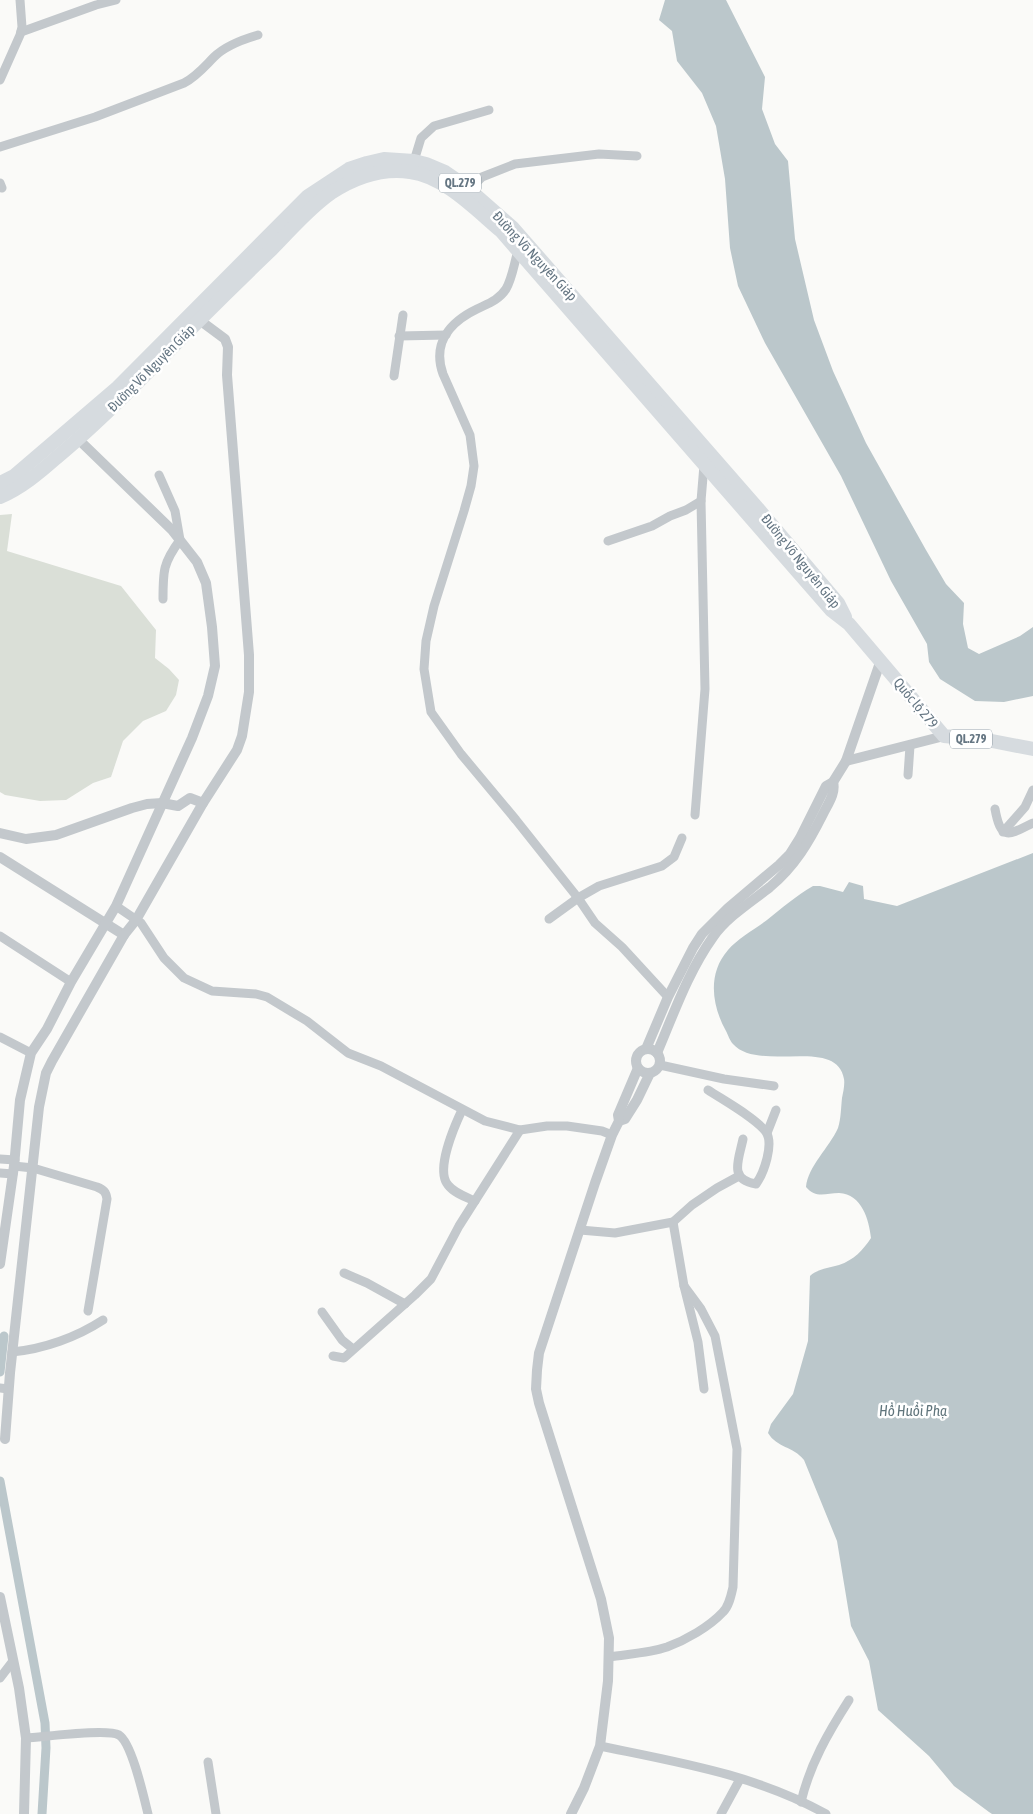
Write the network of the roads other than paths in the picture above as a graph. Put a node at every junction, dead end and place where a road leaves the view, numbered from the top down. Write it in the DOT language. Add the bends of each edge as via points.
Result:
graph roads {
  1 [pos="20,0"];
  2 [pos="116,0"];
  3 [pos="95,2"];
  4 [pos="21,32"];
  5 [pos="258,35"];
  6 [pos="0,80"];
  7 [pos="489,110"];
  8 [pos="0,147"];
  9 [pos="637,156"];
  10 [pos="414,161"];
  11 [pos="465,194"];
  12 [pos="521,245"];
  13 [pos="403,315"];
  14 [pos="195,317"];
  15 [pos="446,334"];
  16 [pos="399,336"];
  17 [pos="394,376"];
  18 [pos="78,439"];
  19 [pos="713,469"];
  20 [pos="159,475"];
  21 [pos="0,483"];
  22 [pos="0,497"];
  23 [pos="701,501"];
  24 [pos="180,540"];
  25 [pos="608,540"];
  26 [pos="163,599"];
  27 [pos="849,624"];
  28 [pos="881,660"];
  29 [pos="944,736"];
  30 [pos="910,746"];
  31 [pos="1033,749"];
  32 [pos="846,762"];
  33 [pos="908,775"];
  34 [pos="832,782"];
  35 [pos="1033,790"];
  36 [pos="162,803"];
  37 [pos="203,803"];
  38 [pos="995,809"];
  39 [pos="695,815"];
  40 [pos="1033,823"];
  41 [pos="1004,832"];
  42 [pos="0,833"];
  43 [pos="682,838"];
  44 [pos="0,857"];
  45 [pos="578,898"];
  46 [pos="116,906"];
  47 [pos="549,918"];
  48 [pos="136,920"];
  49 [pos="105,924"];
  50 [pos="124,935"];
  51 [pos="0,936"];
  52 [pos="71,982"];
  53 [pos="668,997"];
  54 [pos="0,1037"];
  55 [pos="646,1049"];
  56 [pos="31,1053"];
  57 [pos="657,1053"];
  58 [pos="660,1065"];
  59 [pos="638,1068"];
  60 [pos="650,1073"];
  61 [pos="774,1086"];
  62 [pos="708,1090"];
  63 [pos="462,1110"];
  64 [pos="776,1110"];
  65 [pos="619,1121"];
  66 [pos="520,1130"];
  67 [pos="767,1132"];
  68 [pos="612,1135"];
  69 [pos="743,1139"];
  70 [pos="0,1159"];
  71 [pos="14,1167"];
  72 [pos="33,1168"];
  73 [pos="0,1173"];
  74 [pos="739,1176"];
  75 [pos="475,1201"];
  76 [pos="673,1222"];
  77 [pos="580,1230"];
  78 [pos="0,1264"];
  79 [pos="344,1273"];
  80 [pos="684,1286"];
  81 [pos="404,1304"];
  82 [pos="88,1311"];
  83 [pos="322,1312"];
  84 [pos="103,1320"];
  85 [pos="353,1349"];
  86 [pos="12,1352"];
  87 [pos="333,1356"];
  88 [pos="4,1389"];
  89 [pos="704,1389"];
  90 [pos="2,1439"];
  91 [pos="0,1597"];
  92 [pos="609,1657"];
  93 [pos="13,1661"];
  94 [pos="0,1678"];
  95 [pos="849,1700"];
  96 [pos="26,1738"];
  97 [pos="600,1746"];
  98 [pos="208,1762"];
  99 [pos="740,1779"];
  100 [pos="802,1802"];
  101 [pos="24,1814"];
  102 [pos="148,1814"];
  103 [pos="216,1814"];
  104 [pos="571,1814"];
  105 [pos="721,1814"];
  106 [pos="826,1814"];
  1 -- 4 [label="street"];
  2 -- 3 [label="street"];
  3 -- 4 [label="street"];
  4 -- 6 [label="street"];
  5 -- 8 [label="street" via="216,55 194,78 184,83 95,117"];
  7 -- 10 [label="street" via="434,126 421,138"];
  9 -- 11 [label="street" via="599,154 515,164 482,177"];
  10 -- 11 [label="highway, Đường Võ Nguyên Giáp / QL.279" via="445,172"];
  10 -- 14 [label="highway, Đường Võ Nguyên Giáp / QL.279" via="384,159 349,169 330,180 308,196"];
  11 -- 12 [label="highway, Đường Võ Nguyên Giáp / QL.279" via="501,231"];
  11 -- 14 [label="highway, Đường Võ Nguyên Giáp / QL.279" via="412,172 369,174 351,182 312,207 278,243"];
  12 -- 15 [label="street" via="506,289 488,304 461,318"];
  12 -- 19 [label="highway, Đường Võ Nguyên Giáp / QL.279"];
  13 -- 16 [label="street"];
  14 -- 18 [label="highway, Đường Võ Nguyên Giáp / QL.279"];
  14 -- 21 [label="highway, Đường Võ Nguyên Giáp / QL.279" via="118,387 20,470"];
  14 -- 37 [label="street" via="225,339 228,347 227,375 249,692 237,750"];
  15 -- 16 [label="street"];
  15 -- 45 [label="street" via="439,346 440,366 470,435 474,466 426,641 424,670 428,704 434,718 461,754"];
  16 -- 17 [label="street"];
  18 -- 22 [label="highway, Đường Võ Nguyên Giáp / QL.279" via="32,478"];
  18 -- 24 [label="street"];
  19 -- 23 [label="street"];
  19 -- 27 [label="highway, Đường Võ Nguyên Giáp / QL.279" via="832,610"];
  20 -- 24 [label="street" via="175,511"];
  23 -- 25 [label="street" via="652,526"];
  23 -- 39 [label="street" via="705,689"];
  24 -- 26 [label="street" via="165,563"];
  24 -- 36 [label="street" via="197,562 206,583 215,666 192,738"];
  27 -- 28 [label="highway, Quốc lộ 279 / QL.279"];
  28 -- 29 [label="highway, Quốc lộ 279 / QL.279"];
  28 -- 32 [label="street"];
  29 -- 30 [label="street"];
  29 -- 31 [label="highway, Quốc lộ 279 / QL.279"];
  30 -- 32 [label="street"];
  30 -- 33 [label="street"];
  32 -- 34 [label="street"];
  34 -- 53 [label="street" via="826,786 790,854 702,934"];
  34 -- 57 [label="street" via="834,789 826,809 796,862 725,924 701,955"];
  35 -- 41 [label="street" via="1025,807"];
  36 -- 37 [label="street" via="178,806 190,798"];
  36 -- 42 [label="street" via="132,808 56,835 26,839"];
  36 -- 46 [label="street"];
  37 -- 48 [label="street"];
  38 -- 41 [label="street"];
  40 -- 41 [label="street" via="1012,834"];
  43 -- 45 [label="street" via="674,857 662,866 599,886"];
  44 -- 49 [label="street"];
  45 -- 47 [label="street"];
  45 -- 53 [label="street" via="595,923"];
  46 -- 48 [label="street"];
  46 -- 49 [label="street"];
  48 -- 50 [label="street"];
  48 -- 63 [label="street" via="146,929 164,958 193,984 212,990 266,997 307,1021 348,1053 381,1066"];
  49 -- 50 [label="street"];
  49 -- 52 [label="street"];
  50 -- 72 [label="street" via="46,1073"];
  51 -- 52 [label="street"];
  52 -- 56 [label="street"];
  53 -- 55 [label="street"];
  54 -- 56 [label="street"];
  55 -- 57 [label="street"];
  55 -- 59 [label="street" via="636,1056"];
  56 -- 71 [label="street" via="20,1100"];
  57 -- 58 [label="street"];
  58 -- 60 [label="street"];
  58 -- 61 [label="street"];
  59 -- 60 [label="street"];
  59 -- 65 [label="street" via="618,1115"];
  60 -- 65 [label="street" via="625,1119"];
  62 -- 67 [label="street"];
  63 -- 66 [label="street" via="485,1121"];
  63 -- 75 [label="street" via="448,1144 444,1178 454,1190"];
  64 -- 67 [label="street"];
  65 -- 68 [label="street"];
  66 -- 68 [label="street" via="568,1126"];
  66 -- 75 [label="street"];
  67 -- 74 [label="street" via="769,1144 762,1176 756,1184 748,1183"];
  68 -- 77 [label="street"];
  69 -- 74 [label="street" via="736,1169"];
  70 -- 71 [label="street"];
  71 -- 72 [label="street"];
  71 -- 73 [label="street"];
  71 -- 78 [label="street"];
  72 -- 82 [label="street" via="97,1187 106,1194"];
  72 -- 86 [label="street"];
  74 -- 76 [label="street" via="692,1205"];
  75 -- 81 [label="street" via="431,1279"];
  76 -- 77 [label="street" via="615,1233"];
  76 -- 80 [label="street"];
  77 -- 92 [label="street" via="539,1352 536,1389 601,1599 609,1638"];
  79 -- 81 [label="street" via="367,1282"];
  80 -- 89 [label="street" via="698,1342"];
  80 -- 92 [label="street" via="715,1336 737,1449 731,1598 724,1611 711,1623 681,1640 666,1647"];
  81 -- 85 [label="street"];
  83 -- 85 [label="street" via="342,1340"];
  84 -- 86 [label="street" via="78,1334 44,1346"];
  85 -- 87 [label="street" via="344,1358"];
  86 -- 88 [label="street"];
  88 -- 90 [label="street"];
  91 -- 93 [label="street"];
  92 -- 97 [label="street"];
  93 -- 94 [label="street"];
  93 -- 96 [label="street"];
  95 -- 100 [label="street" via="814,1759"];
  96 -- 101 [label="street"];
  96 -- 102 [label="street" via="98,1732 121,1737 136,1769"];
  97 -- 99 [label="street" via="697,1766"];
  97 -- 104 [label="street"];
  98 -- 103 [label="street"];
  99 -- 100 [label="street"];
  99 -- 105 [label="street"];
  100 -- 106 [label="street"];
}
